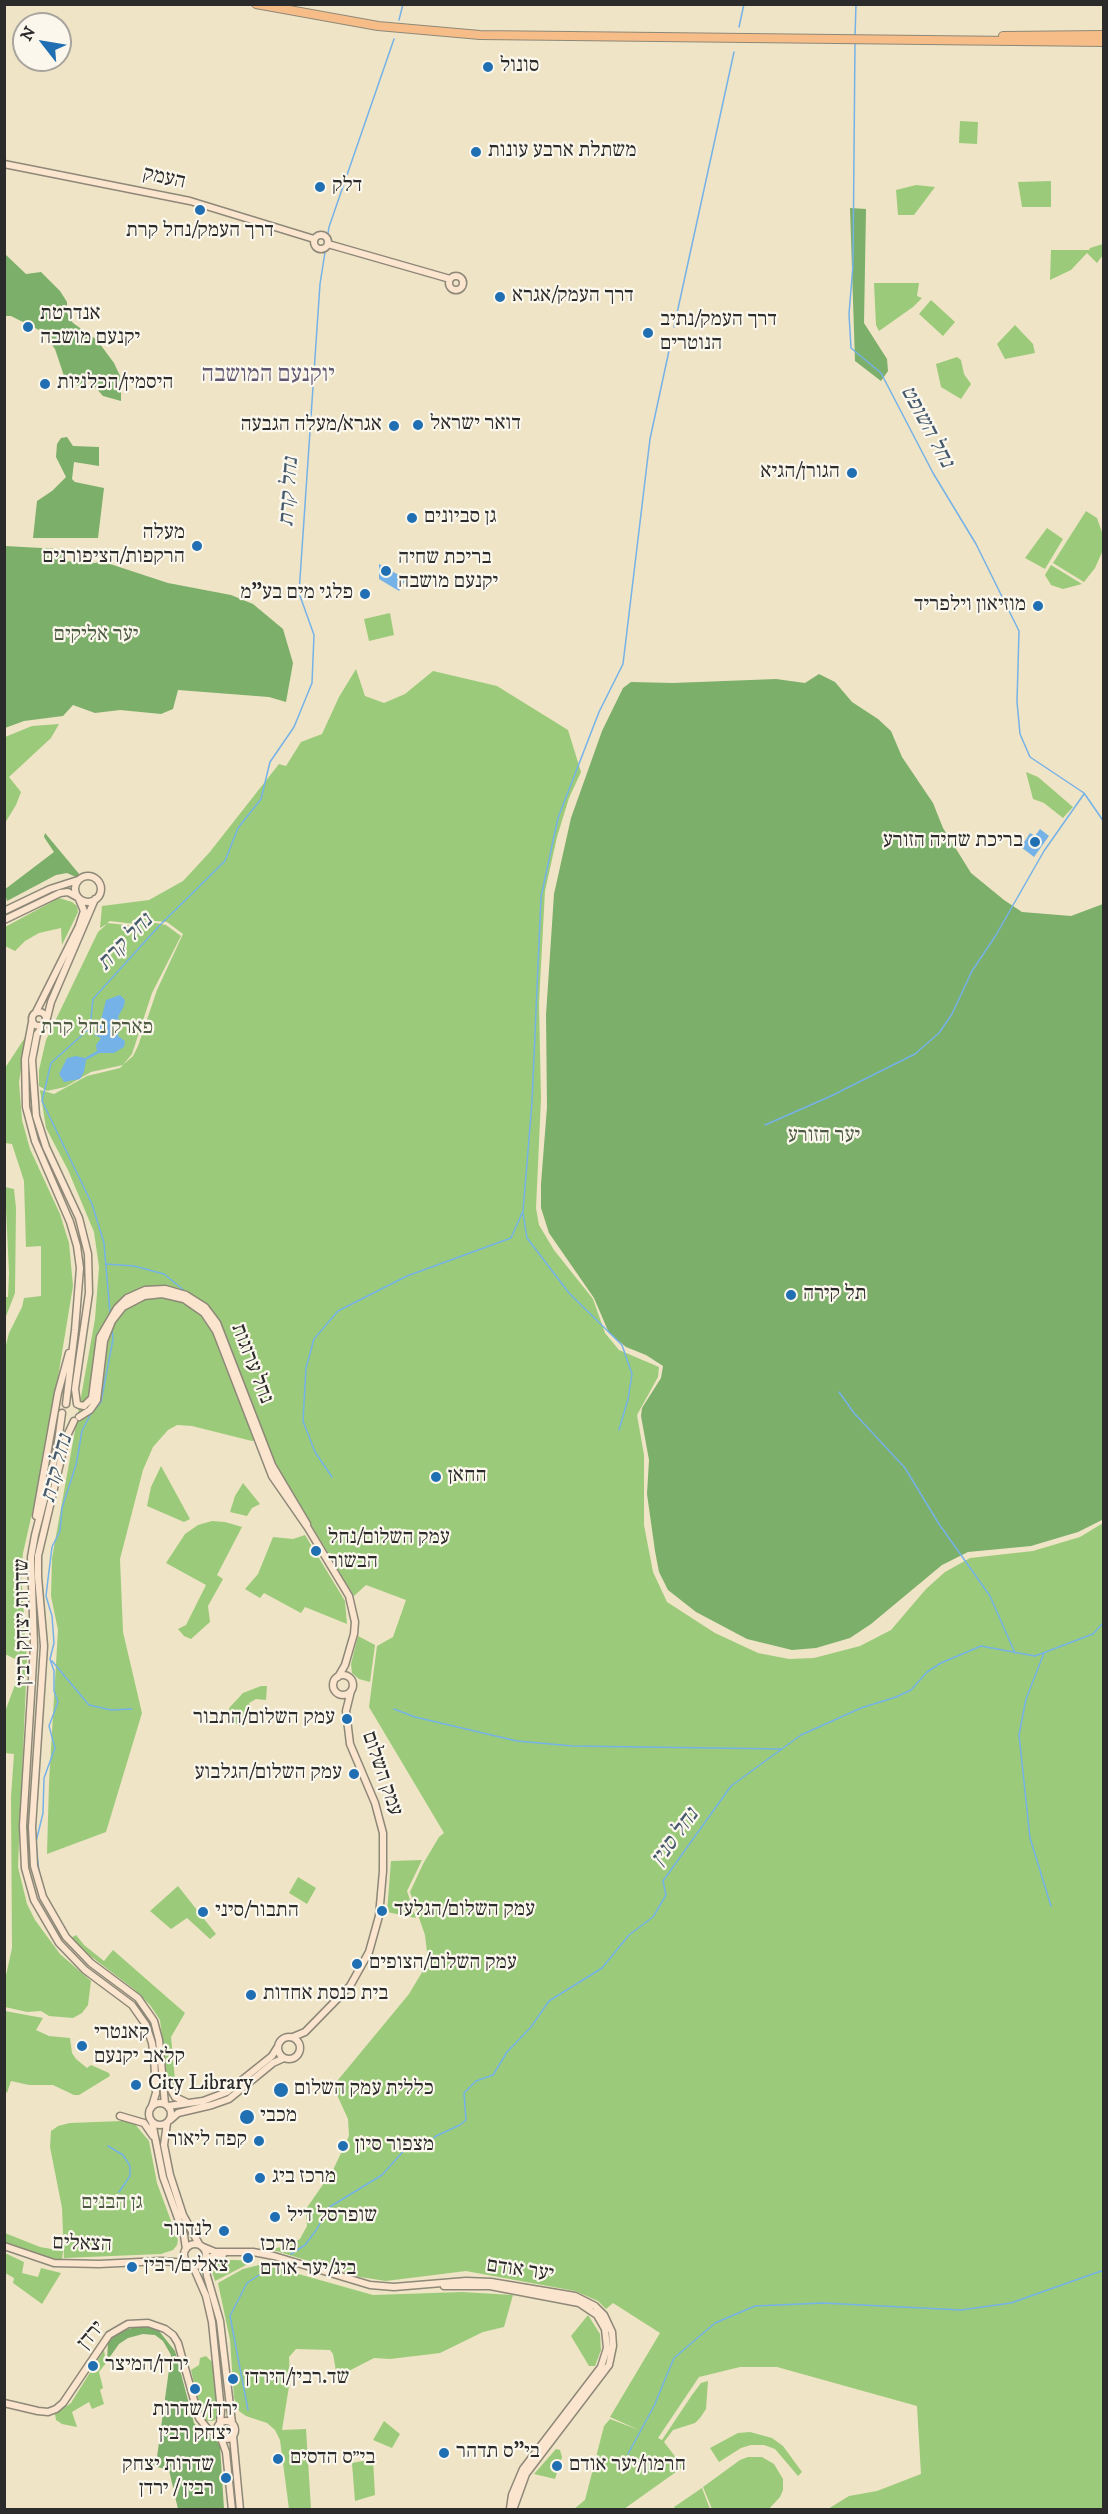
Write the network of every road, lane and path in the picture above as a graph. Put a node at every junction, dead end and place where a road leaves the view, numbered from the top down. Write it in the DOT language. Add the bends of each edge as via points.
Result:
graph roads {
  1 [pos="256,4"];
  2 [pos="283,4"];
  3 [pos="1104,35"];
  4 [pos="844,37"];
  5 [pos="865,37"];
  6 [pos="1104,42"];
  7 [pos="4,164"];
  8 [pos="450,279"];
  9 [pos="78,879"];
  10 [pos="78,898"];
  11 [pos="95,899"];
  12 [pos="4,911"];
  13 [pos="4,920"];
  14 [pos="36,1012"];
  15 [pos="47,1018"];
  16 [pos="32,1022"];
  17 [pos="43,1026"];
  18 [pos="76,1323"];
  19 [pos="66,1404"];
  20 [pos="78,1404"];
  21 [pos="62,1413"];
  22 [pos="76,1419"];
  23 [pos="308,1528"];
  24 [pos="33,1545"];
  25 [pos="346,1660"];
  26 [pos="338,1677"];
  27 [pos="348,1677"];
  28 [pos="351,1691"];
  29 [pos="337,1693"];
  30 [pos="346,1718"];
  31 [pos="305,2032"];
  32 [pos="293,2037"];
  33 [pos="300,2045"];
  34 [pos="277,2048"];
  35 [pos="284,2058"];
  36 [pos="162,2074"];
  37 [pos="191,2103"];
  38 [pos="167,2105"];
  39 [pos="152,2106"];
  40 [pos="120,2116"];
  41 [pos="168,2121"];
  42 [pos="152,2122"];
  43 [pos="157,2147"];
  44 [pos="4,2246"];
  45 [pos="201,2246"];
  46 [pos="185,2251"];
  47 [pos="205,2259"];
  48 [pos="161,2261"];
  49 [pos="190,2265"];
  50 [pos="4,2403"];
  51 [pos="199,2418"];
  52 [pos="219,2423"];
  53 [pos="232,2423"];
  54 [pos="219,2436"];
  55 [pos="233,2436"];
  56 [pos="232,2510"];
  57 [pos="240,2510"];
  58 [pos="511,2510"];
  1 -- 4 [label="highway" via="378,26 464,35"];
  2 -- 4 [label="highway" via="378,21 480,30"];
  3 -- 5 [label="highway"];
  4 -- 5 [label="highway"];
  5 -- 6 [label="highway"];
  7 -- 8 [label="street, העמק" via="190,201 314,239 317,248 328,244"];
  9 -- 10 [label="street"];
  9 -- 11 [label="street" via="88,876 98,880 100,892"];
  9 -- 12 [label="street"];
  10 -- 11 [label="street" via="87,902"];
  10 -- 13 [label="street" via="60,892"];
  10 -- 14 [label="street" via="84,911 79,926"];
  11 -- 15 [label="street"];
  14 -- 15 [label="street"];
  14 -- 16 [label="street"];
  15 -- 17 [label="street"];
  16 -- 17 [label="street"];
  16 -- 18 [label="street" via="25,1059 26,1107 35,1141 76,1240 80,1268"];
  17 -- 20 [label="street" via="37,1034 32,1060 36,1116 79,1218 88,1254 89,1293 75,1389"];
  18 -- 19 [label="street"];
  18 -- 24 [label="street" via="58,1393"];
  19 -- 20 [label="street"];
  19 -- 21 [label="street"];
  20 -- 22 [label="street" via="81,1412"];
  20 -- 23 [label="street, נחל ערוגות" via="86,1405 92,1398 100,1337 117,1308 127,1298 145,1290 165,1289 186,1295 204,1307 217,1323 272,1465"];
  21 -- 22 [label="street" via="65,1418"];
  21 -- 24 [label="street, שדרות יצחק רבין"];
  22 -- 23 [label="street, נחל ערוגות" via="97,1400 104,1341 119,1311 150,1294 184,1299 214,1326 267,1464"];
  22 -- 36 [label="street, שדרות יצחק רבין" via="66,1438 38,1556 44,1646 32,1827 34,1866 43,1897 66,1937 91,1963 130,1991 149,2013 159,2040"];
  23 -- 25 [label="street, נחל ערוגות" via="343,1582 353,1609 354,1634"];
  24 -- 39 [label="street, שדרות יצחק רבין" via="34,1647 24,1868 34,1900 59,1943 85,1970 132,2005 146,2025 154,2057 156,2092"];
  25 -- 26 [label="street, נחל ערוגות"];
  25 -- 27 [label="street, נחל ערוגות"];
  26 -- 27 [label="street"];
  26 -- 29 [label="street" via="333,1683"];
  27 -- 28 [label="street" via="353,1683"];
  28 -- 29 [label="street"];
  28 -- 30 [label="street, עמק השלום"];
  29 -- 30 [label="street, עמק השלום"];
  30 -- 31 [label="street, עמק השלום" via="350,1744 383,1833 381,1903 373,1940 359,1972 344,1994"];
  31 -- 32 [label="street, עמק השלום"];
  31 -- 33 [label="street, עמק השלום"];
  32 -- 33 [label="street"];
  32 -- 34 [label="street" via="282,2038"];
  33 -- 35 [label="street" via="295,2057"];
  34 -- 35 [label="street"];
  34 -- 37 [label="street" via="227,2092"];
  35 -- 41 [label="street" via="229,2098 178,2113"];
  36 -- 37 [label="street" via="175,2097"];
  36 -- 38 [label="street, שדרות יצחק רבין"];
  37 -- 38 [label="street"];
  38 -- 39 [label="street"];
  38 -- 41 [label="street" via="171,2114"];
  39 -- 42 [label="street"];
  40 -- 43 [label="street" via="144,2123"];
  41 -- 42 [label="street" via="161,2125"];
  41 -- 45 [label="street" via="165,2145 170,2175 183,2215"];
  42 -- 43 [label="street"];
  43 -- 46 [label="street"];
  44 -- 48 [label="street, הצאלים" via="54,2263"];
  45 -- 46 [label="street" via="192,2244"];
  45 -- 47 [label="street"];
  45 -- 58 [label="street, יער אודם" via="215,2252 274,2256 370,2285 491,2282 576,2296 595,2306 612,2332 609,2366 526,2474"];
  46 -- 48 [label="street, הצאלים"];
  46 -- 49 [label="street"];
  47 -- 49 [label="street" via="200,2265"];
  47 -- 53 [label="street" via="219,2321"];
  47 -- 58 [label="street, יער אודם" via="253,2254 370,2288 490,2286 570,2300 593,2310 606,2335 604,2361 523,2469 512,2495"];
  48 -- 49 [label="street, הצאלים"];
  49 -- 52 [label="street" via="206,2296 212,2322"];
  50 -- 51 [label="street, ירדן" via="38,2411 56,2409 110,2335 128,2324 148,2322 173,2335 178,2343"];
  51 -- 52 [label="street" via="209,2426"];
  51 -- 54 [label="street"];
  52 -- 53 [label="street"];
  52 -- 54 [label="street"];
  53 -- 55 [label="street"];
  54 -- 55 [label="street"];
  54 -- 56 [label="street" via="226,2452"];
  55 -- 57 [label="street"];
}
